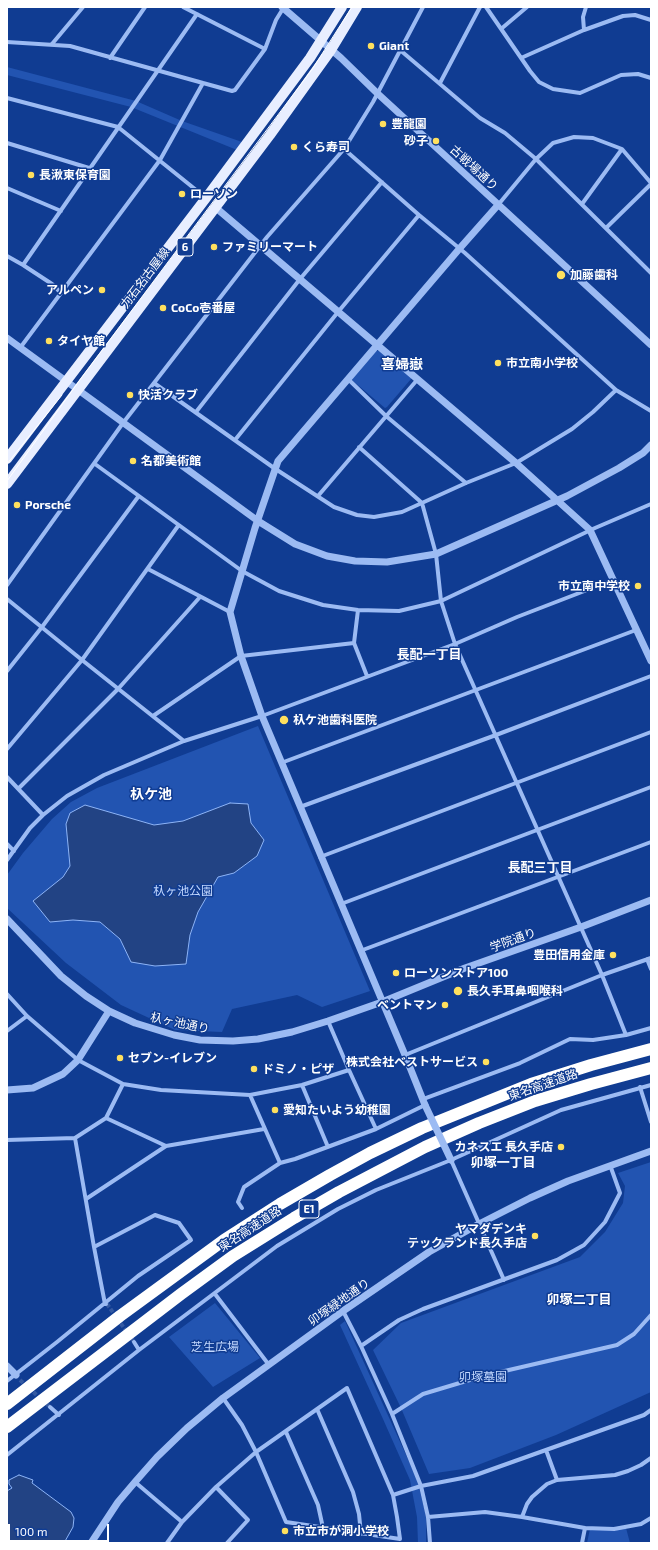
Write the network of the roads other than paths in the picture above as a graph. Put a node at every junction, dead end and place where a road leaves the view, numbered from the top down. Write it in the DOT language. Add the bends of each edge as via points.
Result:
graph roads {
  1 [pos="83,7"];
  2 [pos="145,7"];
  3 [pos="183,7"];
  4 [pos="342,7"];
  5 [pos="357,7"];
  6 [pos="423,7"];
  7 [pos="480,7"];
  8 [pos="486,7"];
  9 [pos="527,7"];
  10 [pos="586,7"];
  11 [pos="283,8"];
  12 [pos="197,14"];
  13 [pos="651,20"];
  14 [pos="501,29"];
  15 [pos="584,30"];
  16 [pos="321,41"];
  17 [pos="7,42"];
  18 [pos="52,44"];
  19 [pos="265,49"];
  20 [pos="331,50"];
  21 [pos="400,50"];
  22 [pos="110,58"];
  23 [pos="521,58"];
  24 [pos="157,70"];
  25 [pos="651,78"];
  26 [pos="203,83"];
  27 [pos="440,83"];
  28 [pos="377,93"];
  29 [pos="7,98"];
  30 [pos="118,127"];
  31 [pos="7,143"];
  32 [pos="344,149"];
  33 [pos="622,149"];
  34 [pos="536,159"];
  35 [pos="160,160"];
  36 [pos="89,168"];
  37 [pos="382,182"];
  38 [pos="651,183"];
  39 [pos="7,188"];
  40 [pos="206,198"];
  41 [pos="582,204"];
  42 [pos="498,205"];
  43 [pos="215,207"];
  44 [pos="60,211"];
  45 [pos="419,215"];
  46 [pos="606,228"];
  47 [pos="260,246"];
  48 [pos="460,248"];
  49 [pos="7,256"];
  50 [pos="23,264"];
  51 [pos="651,273"];
  52 [pos="300,279"];
  53 [pos="61,293"];
  54 [pos="338,312"];
  55 [pos="7,338"];
  56 [pos="377,345"];
  57 [pos="651,345"];
  58 [pos="20,348"];
  59 [pos="348,379"];
  60 [pos="417,380"];
  61 [pos="66,381"];
  62 [pos="154,383"];
  63 [pos="78,390"];
  64 [pos="616,390"];
  65 [pos="651,410"];
  66 [pos="196,412"];
  67 [pos="386,416"];
  68 [pos="123,423"];
  69 [pos="235,440"];
  70 [pos="651,445"];
  71 [pos="359,447"];
  72 [pos="7,459"];
  73 [pos="516,463"];
  74 [pos="94,464"];
  75 [pos="274,468"];
  76 [pos="466,482"];
  77 [pos="7,484"];
  78 [pos="318,496"];
  79 [pos="138,497"];
  80 [pos="557,500"];
  81 [pos="422,503"];
  82 [pos="651,504"];
  83 [pos="258,521"];
  84 [pos="178,526"];
  85 [pos="590,530"];
  86 [pos="436,554"];
  87 [pos="148,569"];
  88 [pos="242,572"];
  89 [pos="613,580"];
  90 [pos="7,585"];
  91 [pos="200,597"];
  92 [pos="7,599"];
  93 [pos="440,601"];
  94 [pos="358,610"];
  95 [pos="230,612"];
  96 [pos="42,627"];
  97 [pos="636,630"];
  98 [pos="354,643"];
  99 [pos="455,644"];
  100 [pos="241,656"];
  101 [pos="82,660"];
  102 [pos="651,661"];
  103 [pos="7,671"];
  104 [pos="367,676"];
  105 [pos="651,676"];
  106 [pos="118,689"];
  107 [pos="475,690"];
  108 [pos="153,716"];
  109 [pos="262,716"];
  110 [pos="651,732"];
  111 [pos="496,735"];
  112 [pos="184,741"];
  113 [pos="7,749"];
  114 [pos="281,763"];
  115 [pos="7,777"];
  116 [pos="517,783"];
  117 [pos="651,787"];
  118 [pos="19,788"];
  119 [pos="300,807"];
  120 [pos="43,815"];
  121 [pos="537,830"];
  122 [pos="651,842"];
  123 [pos="7,844"];
  124 [pos="14,851"];
  125 [pos="320,857"];
  126 [pos="7,860"];
  127 [pos="558,876"];
  128 [pos="651,900"];
  129 [pos="341,904"];
  130 [pos="7,919"];
  131 [pos="581,927"];
  132 [pos="360,951"];
  133 [pos="649,958"];
  134 [pos="651,969"];
  135 [pos="602,975"];
  136 [pos="7,994"];
  137 [pos="382,1002"];
  138 [pos="109,1011"];
  139 [pos="27,1016"];
  140 [pos="328,1021"];
  141 [pos="651,1028"];
  142 [pos="7,1031"];
  143 [pos="626,1035"];
  144 [pos="651,1049"];
  145 [pos="405,1055"];
  146 [pos="78,1060"];
  147 [pos="651,1068"];
  148 [pos="349,1070"];
  149 [pos="123,1084"];
  150 [pos="302,1085"];
  151 [pos="651,1085"];
  152 [pos="640,1087"];
  153 [pos="7,1090"];
  154 [pos="250,1095"];
  155 [pos="424,1102"];
  156 [pos="106,1118"];
  157 [pos="651,1122"];
  158 [pos="264,1129"];
  159 [pos="376,1129"];
  160 [pos="75,1138"];
  161 [pos="7,1140"];
  162 [pos="166,1146"];
  163 [pos="328,1147"];
  164 [pos="651,1151"];
  165 [pos="451,1160"];
  166 [pos="280,1163"];
  167 [pos="609,1165"];
  168 [pos="86,1199"];
  169 [pos="242,1208"];
  170 [pos="479,1224"];
  171 [pos="94,1247"];
  172 [pos="504,1280"];
  173 [pos="215,1294"];
  174 [pos="106,1304"];
  175 [pos="343,1311"];
  176 [pos="651,1315"];
  177 [pos="134,1342"];
  178 [pos="361,1346"];
  179 [pos="139,1350"];
  180 [pos="270,1365"];
  181 [pos="7,1366"];
  182 [pos="18,1378"];
  183 [pos="7,1381"];
  184 [pos="223,1398"];
  185 [pos="7,1404"];
  186 [pos="50,1406"];
  187 [pos="317,1409"];
  188 [pos="651,1410"];
  189 [pos="392,1414"];
  190 [pos="59,1415"];
  191 [pos="7,1427"];
  192 [pos="286,1432"];
  193 [pos="546,1450"];
  194 [pos="256,1452"];
  195 [pos="7,1455"];
  196 [pos="651,1458"];
  197 [pos="556,1480"];
  198 [pos="135,1482"];
  199 [pos="421,1486"];
  200 [pos="216,1487"];
  201 [pos="393,1495"];
  202 [pos="428,1517"];
  203 [pos="522,1517"];
  204 [pos="651,1518"];
  205 [pos="182,1522"];
  206 [pos="323,1528"];
  207 [pos="585,1528"];
  208 [pos="361,1534"];
  209 [pos="91,1543"];
  210 [pos="167,1543"];
  211 [pos="227,1543"];
  212 [pos="430,1543"];
  213 [pos="582,1543"];
  1 -- 18 [label="street"];
  2 -- 22 [label="street"];
  3 -- 12 [label="street"];
  4 -- 16 [label="main road, 力石名古屋線 / 6"];
  5 -- 20 [label="main road, 力石名古屋線 / 6"];
  6 -- 21 [label="street"];
  7 -- 27 [label="street"];
  8 -- 14 [label="street"];
  9 -- 14 [label="street"];
  10 -- 15 [label="street" via="583,17"];
  11 -- 16 [label="street, 古戦場通り"];
  11 -- 19 [label="street"];
  12 -- 19 [label="street"];
  12 -- 24 [label="street"];
  13 -- 15 [label="street" via="635,15 623,16"];
  14 -- 23 [label="street"];
  15 -- 23 [label="street"];
  16 -- 20 [label="street, 古戦場通り"];
  16 -- 40 [label="main road, 力石名古屋線 / 6"];
  17 -- 18 [label="street"];
  18 -- 22 [label="street" via="70,46"];
  19 -- 26 [label="street" via="235,90"];
  20 -- 28 [label="street, 古戦場通り"];
  20 -- 43 [label="main road, 力石名古屋線 / 6"];
  21 -- 27 [label="street"];
  21 -- 28 [label="street"];
  22 -- 24 [label="street"];
  23 -- 25 [label="street" via="539,82 560,91 580,92 621,75 638,74"];
  24 -- 26 [label="street"];
  24 -- 30 [label="street"];
  26 -- 35 [label="street"];
  27 -- 34 [label="street" via="480,118 505,133"];
  28 -- 32 [label="street"];
  28 -- 42 [label="street, 古戦場通り"];
  29 -- 30 [label="street"];
  30 -- 35 [label="street"];
  30 -- 36 [label="street"];
  31 -- 36 [label="street"];
  32 -- 37 [label="street"];
  32 -- 47 [label="street"];
  33 -- 34 [label="street" via="593,138 574,137 553,143"];
  33 -- 38 [label="street"];
  33 -- 41 [label="street"];
  34 -- 41 [label="street"];
  34 -- 42 [label="street"];
  35 -- 40 [label="street"];
  35 -- 53 [label="street"];
  36 -- 44 [label="street"];
  37 -- 45 [label="street"];
  37 -- 52 [label="street"];
  38 -- 46 [label="street"];
  39 -- 44 [label="street"];
  40 -- 61 [label="main road, 力石名古屋線 / 6"];
  41 -- 46 [label="street"];
  42 -- 48 [label="street"];
  42 -- 57 [label="street, 古戦場通り"];
  43 -- 47 [label="street"];
  43 -- 63 [label="main road, 力石名古屋線 / 6"];
  44 -- 50 [label="street"];
  45 -- 48 [label="street"];
  45 -- 54 [label="street"];
  46 -- 51 [label="street"];
  47 -- 52 [label="street"];
  47 -- 62 [label="street"];
  48 -- 56 [label="street"];
  48 -- 64 [label="street"];
  49 -- 50 [label="street"];
  50 -- 53 [label="street"];
  52 -- 54 [label="street"];
  52 -- 66 [label="street"];
  53 -- 58 [label="street"];
  54 -- 56 [label="street"];
  54 -- 69 [label="street"];
  55 -- 58 [label="street"];
  56 -- 59 [label="street"];
  56 -- 60 [label="street"];
  58 -- 61 [label="street"];
  59 -- 67 [label="street"];
  59 -- 75 [label="street"];
  60 -- 67 [label="street"];
  60 -- 73 [label="street"];
  61 -- 63 [label="street"];
  61 -- 72 [label="main road, 力石名古屋線 / 6"];
  62 -- 66 [label="street"];
  62 -- 68 [label="street"];
  63 -- 68 [label="street"];
  63 -- 77 [label="main road, 力石名古屋線 / 6"];
  64 -- 65 [label="street"];
  64 -- 73 [label="street" via="572,429"];
  66 -- 69 [label="street"];
  67 -- 71 [label="street"];
  67 -- 76 [label="street"];
  68 -- 74 [label="street"];
  68 -- 83 [label="street"];
  69 -- 75 [label="street"];
  70 -- 80 [label="street" via="619,468"];
  71 -- 78 [label="street"];
  71 -- 81 [label="street"];
  73 -- 76 [label="street"];
  73 -- 80 [label="street"];
  74 -- 79 [label="street"];
  74 -- 90 [label="street"];
  75 -- 78 [label="street"];
  75 -- 83 [label="street"];
  76 -- 81 [label="street"];
  78 -- 81 [label="street" via="334,507 357,515 374,517 402,512"];
  79 -- 84 [label="street"];
  79 -- 96 [label="street"];
  80 -- 85 [label="street"];
  80 -- 86 [label="street"];
  81 -- 86 [label="street"];
  82 -- 85 [label="street"];
  83 -- 86 [label="street" via="295,544 355,561 387,562"];
  83 -- 88 [label="street"];
  84 -- 87 [label="street"];
  84 -- 88 [label="street"];
  85 -- 89 [label="street"];
  85 -- 93 [label="street"];
  86 -- 93 [label="street"];
  87 -- 91 [label="street"];
  87 -- 101 [label="street"];
  88 -- 94 [label="street" via="278,591 323,605"];
  88 -- 95 [label="street"];
  89 -- 97 [label="street"];
  89 -- 99 [label="street"];
  91 -- 95 [label="street"];
  91 -- 106 [label="street"];
  92 -- 96 [label="street"];
  93 -- 94 [label="street" via="399,611"];
  93 -- 99 [label="street"];
  94 -- 98 [label="street"];
  95 -- 100 [label="street"];
  96 -- 101 [label="street"];
  96 -- 103 [label="street"];
  97 -- 102 [label="street"];
  97 -- 107 [label="street"];
  98 -- 100 [label="street"];
  98 -- 104 [label="street"];
  99 -- 104 [label="street"];
  99 -- 107 [label="street"];
  100 -- 108 [label="street"];
  100 -- 109 [label="street"];
  101 -- 106 [label="street"];
  101 -- 113 [label="street"];
  104 -- 109 [label="street"];
  105 -- 111 [label="street"];
  106 -- 108 [label="street"];
  106 -- 118 [label="street"];
  107 -- 111 [label="street"];
  107 -- 114 [label="street"];
  108 -- 112 [label="street"];
  109 -- 112 [label="street"];
  109 -- 114 [label="street"];
  110 -- 116 [label="street"];
  111 -- 116 [label="street"];
  111 -- 119 [label="street"];
  112 -- 120 [label="street" via="104,775 73,792"];
  114 -- 119 [label="street"];
  115 -- 118 [label="street"];
  116 -- 121 [label="street"];
  116 -- 125 [label="street"];
  117 -- 121 [label="street"];
  118 -- 120 [label="street"];
  119 -- 125 [label="street"];
  120 -- 124 [label="street"];
  121 -- 127 [label="street"];
  121 -- 129 [label="street"];
  122 -- 127 [label="street"];
  123 -- 124 [label="street"];
  124 -- 126 [label="street"];
  125 -- 129 [label="street"];
  127 -- 131 [label="street"];
  127 -- 132 [label="street"];
  128 -- 131 [label="street, 学院通り"];
  129 -- 132 [label="street"];
  130 -- 138 [label="street, 杁ヶ池通り" via="61,976"];
  131 -- 135 [label="street"];
  131 -- 137 [label="street, 学院通り" via="465,968"];
  132 -- 137 [label="street"];
  133 -- 134 [label="street"];
  133 -- 135 [label="street"];
  135 -- 143 [label="street"];
  135 -- 145 [label="street"];
  136 -- 139 [label="street"];
  137 -- 140 [label="street, 杁ヶ池通り"];
  137 -- 145 [label="street"];
  138 -- 140 [label="street, 杁ヶ池通り" via="146,1027 200,1040 258,1039"];
  138 -- 146 [label="street"];
  139 -- 142 [label="street"];
  139 -- 146 [label="street"];
  140 -- 148 [label="street"];
  141 -- 143 [label="street"];
  143 -- 155 [label="street" via="593,1040 570,1039"];
  144 -- 185 [label="highway, 東名高速道路 / E1" via="530,1084 422,1128 330,1175 224,1240 120,1316"];
  145 -- 155 [label="street"];
  146 -- 149 [label="street"];
  146 -- 153 [label="street" via="63,1074 46,1083 33,1088"];
  147 -- 191 [label="highway, 東名高速道路 / E1" via="535,1101 479,1123 425,1147 339,1192 233,1256"];
  148 -- 150 [label="street"];
  148 -- 159 [label="street"];
  149 -- 154 [label="street" via="161,1090"];
  149 -- 156 [label="street"];
  150 -- 154 [label="street"];
  150 -- 163 [label="street"];
  151 -- 152 [label="street"];
  152 -- 157 [label="street"];
  152 -- 165 [label="street" via="561,1110"];
  154 -- 158 [label="street"];
  155 -- 159 [label="street"];
  155 -- 165 [label="street, bridge"];
  156 -- 160 [label="street"];
  156 -- 162 [label="street"];
  158 -- 162 [label="street"];
  158 -- 166 [label="street"];
  159 -- 163 [label="street"];
  160 -- 161 [label="street"];
  160 -- 168 [label="street"];
  162 -- 168 [label="street"];
  163 -- 166 [label="street"];
  164 -- 167 [label="street, 卯塚緑地通り"];
  165 -- 170 [label="street"];
  165 -- 173 [label="street" via="390,1184 338,1209 277,1246"];
  166 -- 169 [label="street" via="244,1186 238,1202"];
  167 -- 170 [label="street, 卯塚緑地通り" via="530,1198"];
  167 -- 172 [label="street" via="620,1193 609,1216 596,1234 571,1254"];
  168 -- 171 [label="street"];
  170 -- 172 [label="street"];
  170 -- 175 [label="street, 卯塚緑地通り" via="429,1252"];
  171 -- 174 [label="street"];
  171 -- 174 [label="street" via="155,1215 179,1223 191,1240 138,1276"];
  172 -- 178 [label="street" via="399,1320"];
  173 -- 179 [label="street"];
  173 -- 180 [label="street"];
  174 -- 182 [label="street"];
  175 -- 178 [label="street"];
  175 -- 180 [label="street, 卯塚緑地通り"];
  176 -- 189 [label="street" via="634,1334 617,1345 483,1376 423,1394"];
  177 -- 179 [label="street"];
  178 -- 189 [label="street"];
  179 -- 190 [label="street"];
  180 -- 184 [label="street, 卯塚緑地通り"];
  181 -- 182 [label="street"];
  182 -- 183 [label="street"];
  184 -- 194 [label="street" via="242,1424"];
  184 -- 198 [label="street, 卯塚緑地通り" via="186,1428"];
  186 -- 190 [label="street"];
  187 -- 192 [label="street"];
  187 -- 201 [label="street" via="347,1388"];
  187 -- 208 [label="street" via="353,1492"];
  188 -- 193 [label="street" via="644,1415"];
  189 -- 199 [label="street"];
  190 -- 195 [label="street"];
  192 -- 194 [label="street"];
  192 -- 206 [label="street" via="318,1505"];
  193 -- 197 [label="street"];
  193 -- 199 [label="street" via="473,1476"];
  194 -- 200 [label="street"];
  194 -- 206 [label="street" via="286,1522"];
  196 -- 197 [label="street" via="628,1471 614,1475"];
  197 -- 203 [label="street" via="532,1497"];
  198 -- 205 [label="street"];
  198 -- 209 [label="street, 卯塚緑地通り" via="118,1502"];
  199 -- 201 [label="street"];
  199 -- 202 [label="street"];
  200 -- 205 [label="street"];
  200 -- 211 [label="street" via="248,1520"];
  201 -- 208 [label="street" via="400,1540"];
  202 -- 203 [label="street" via="485,1512"];
  202 -- 212 [label="street"];
  203 -- 207 [label="street"];
  204 -- 207 [label="street" via="641,1524 614,1529"];
  205 -- 210 [label="street"];
  206 -- 208 [label="street"];
  207 -- 213 [label="street"];
}
